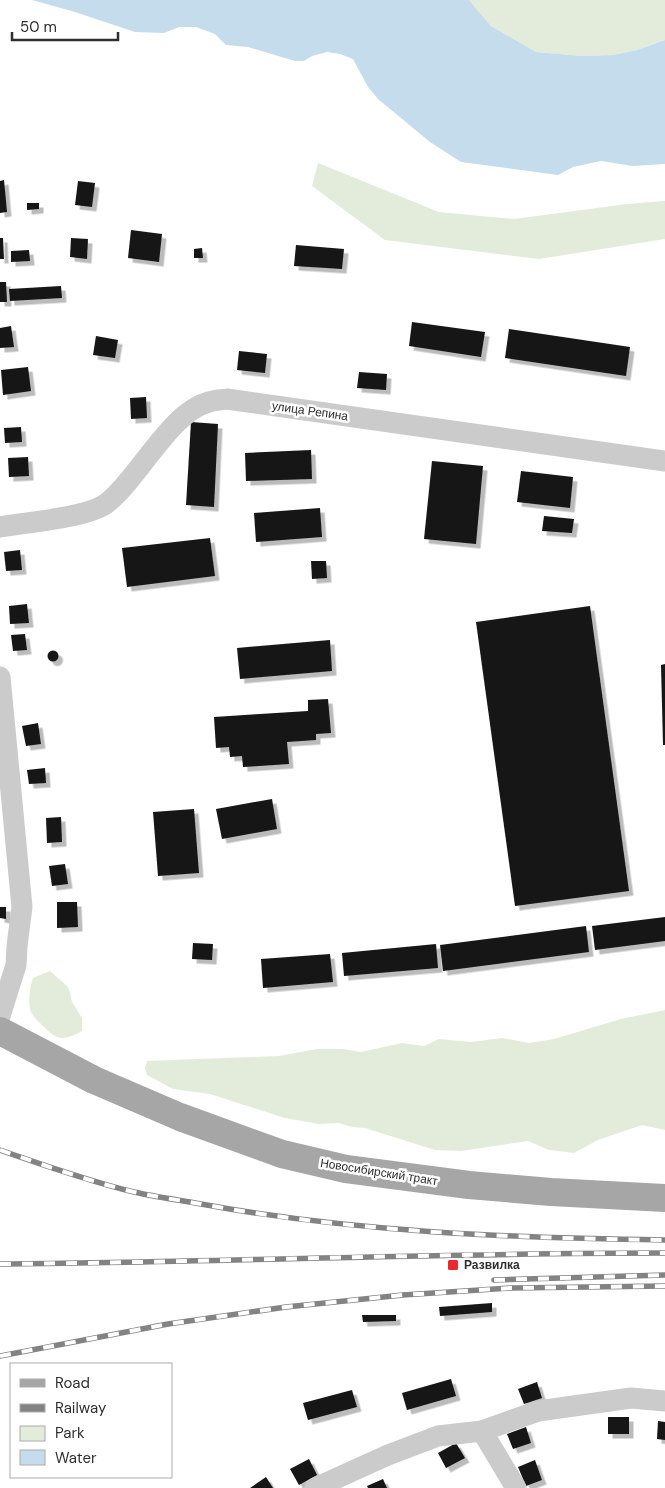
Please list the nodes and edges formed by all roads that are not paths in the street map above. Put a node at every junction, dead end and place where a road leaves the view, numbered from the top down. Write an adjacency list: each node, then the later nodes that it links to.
1 (665, 461): 2 (street, улица Репина)
2 (0, 527)
3 (0, 677): 4 (street)
4 (0, 1016)
5 (0, 1031): 6 (main road, Новосибирский тракт)
6 (665, 1198)
7 (665, 1401): 8 (street)
8 (482, 1431): 9 (street); 10 (street)
9 (315, 1488)
10 (516, 1488)

